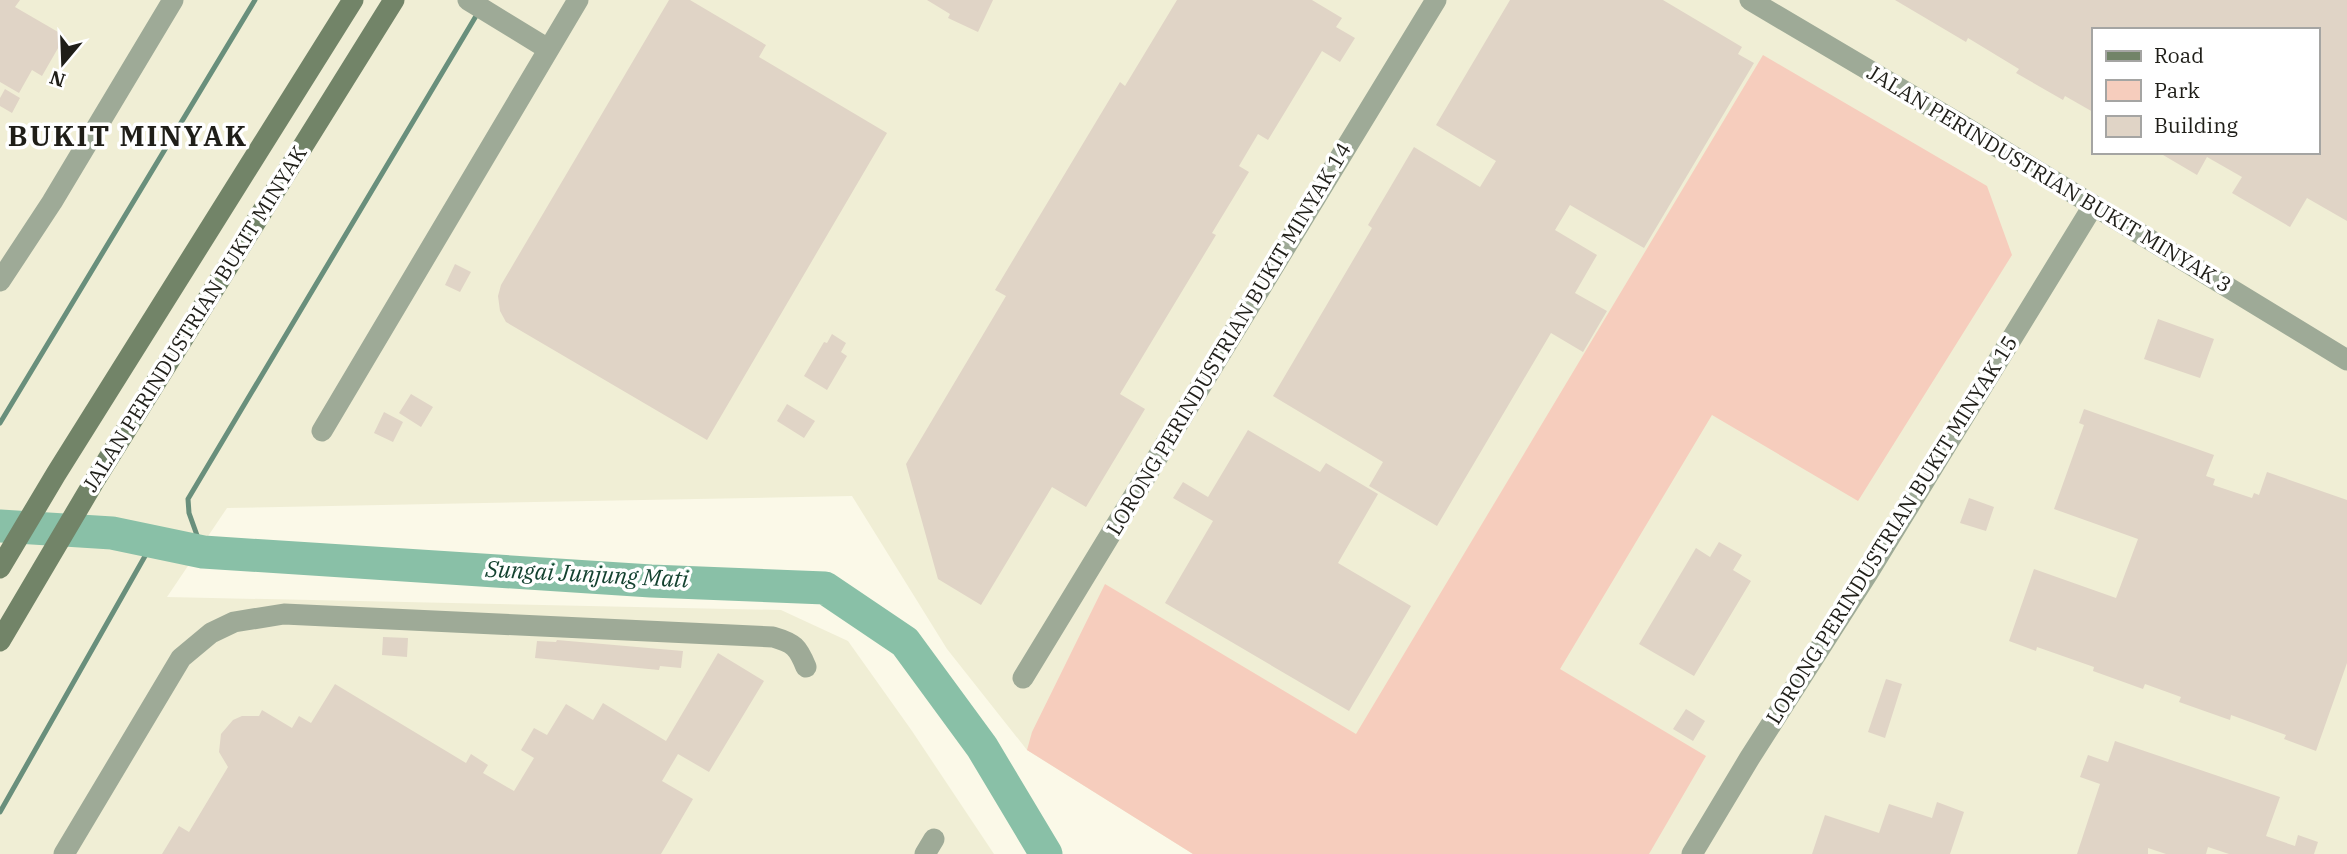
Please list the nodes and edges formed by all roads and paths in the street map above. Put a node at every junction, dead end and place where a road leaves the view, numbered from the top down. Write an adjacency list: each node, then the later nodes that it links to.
1 (173, 0): 10 (street)
2 (353, 0): 13 (main road, JALAN PERINDUSTRIAN BUKIT MINYAK)
3 (394, 0): 14 (main road, JALAN PERINDUSTRIAN BUKIT MINYAK)
4 (578, 0): 8 (street)
5 (1436, 0): 16 (street, LORONG PERINDUSTRIAN BUKIT MINYAK 14)
6 (1750, 0): 9 (street, JALAN PERINDUSTRIAN BUKIT MINYAK 3)
7 (472, 2): 8 (street)
8 (548, 49): 12 (street)
9 (2093, 206): 11 (street, JALAN PERINDUSTRIAN BUKIT MINYAK 3); 18 (street, LORONG PERINDUSTRIAN BUKIT MINYAK 15)
10 (0, 281)
11 (2347, 360)
12 (322, 431)
13 (0, 568)
14 (0, 641)
15 (806, 667): 17 (street)
16 (1023, 678)
17 (64, 854)
18 (1692, 854)

